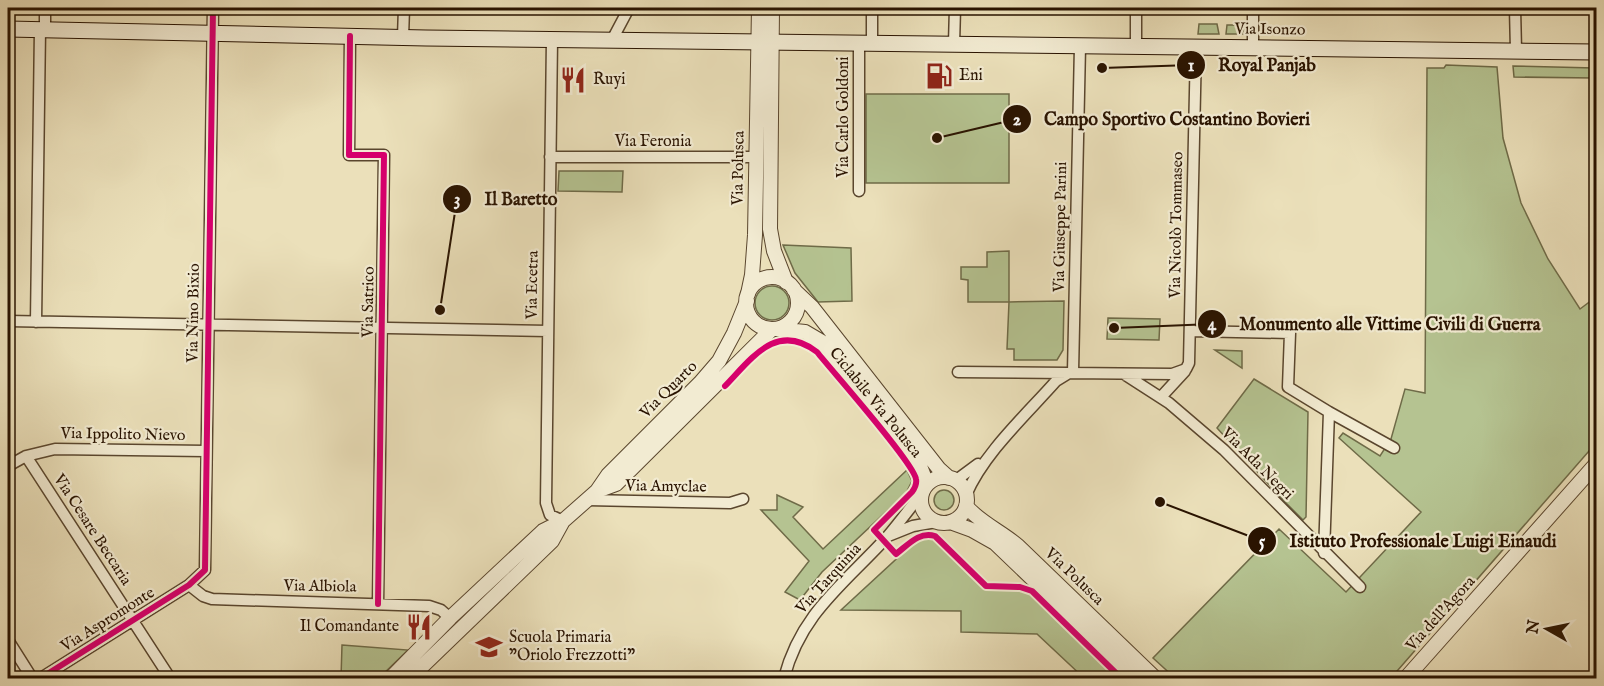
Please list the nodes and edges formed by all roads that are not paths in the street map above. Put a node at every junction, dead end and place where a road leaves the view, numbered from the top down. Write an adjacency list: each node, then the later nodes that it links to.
1 (45, 8): 13 (street)
2 (213, 8): 14 (street, Via Nino Bixio)
3 (404, 8): 16 (street)
4 (629, 8): 18 (street)
5 (759, 8): 19 (street)
6 (772, 8): 19 (street)
7 (872, 8): 20 (street, Via Carlo Goldoni)
8 (955, 8): 21 (street)
9 (1136, 8): 23 (street)
10 (1253, 8): 25 (street)
11 (1515, 8): 26 (street)
12 (8, 29): 13 (main road, Via Isonzo)
13 (42, 29): 14 (main road, Via Isonzo); 34 (street)
14 (213, 33): 15 (main road, Via Isonzo); 35 (street, Via Nino Bixio)
15 (350, 36): 16 (main road, Via Isonzo); 36 (street, Via Satrico)
16 (403, 37): 17 (main road, Via Isonzo)
17 (552, 39): 18 (main road, Via Isonzo); 28 (street, Via Ecetra)
18 (612, 40): 19 (main road, Via Isonzo)
19 (765, 41): 20 (main road, Via Isonzo); 29 (street, Via Polusca); 31 (street, Via Polusca)
20 (865, 43): 21 (main road, Via Isonzo); 30 (street, Via Carlo Goldoni)
21 (954, 44): 22 (main road, Via Isonzo)
22 (1080, 46): 23 (main road, Via Isonzo); 42 (street, Via Giuseppe Parini)
23 (1136, 47): 24 (main road, Via Isonzo)
24 (1196, 47): 25 (main road, Via Isonzo); 39 (street, Via Nicolò Tommaseo)
25 (1252, 48): 26 (main road, Via Isonzo)
26 (1516, 51): 27 (main road, Via Isonzo)
27 (1596, 52)
28 (550, 157): 29 (street, Via Feronia); 38 (street, Via Ecetra)
29 (755, 157): 32 (street, Via Polusca)
30 (859, 191)
31 (790, 286): 32 (street); 37 (street); 52 (street, Via Polusca)
32 (747, 298): 37 (street); 54 (street, Via Quarto)
33 (8, 321): 34 (street)
34 (36, 322): 35 (street)
35 (207, 324): 36 (street); 47 (street, Via Nino Bixio)
36 (382, 328): 38 (street); 63 (street, Via Satrico)
37 (774, 329): 53 (street); 54 (street, Via Quarto)
38 (548, 331): 57 (street, Via Ecetra)
39 (1190, 331): 40 (street, Via Nicolò Tommaseo); 45 (street)
40 (1186, 369): 43 (street); 44 (street)
41 (958, 372): 42 (street)
42 (1072, 372): 43 (street); 49 (street)
43 (1124, 374): 44 (street, Via Ada Negri)
44 (1161, 397): 60 (street, Via Ada Negri)
45 (1329, 412): 46 (street); 60 (street)
46 (1394, 448)
47 (206, 451): 48 (street, Via Ippolito Nievo); 61 (street, Via Nino Bixio)
48 (26, 456): 51 (street, Via Ippolito Nievo); 65 (street, Via Cesare Beccaria)
49 (988, 458): 52 (street); 56 (street)
50 (1596, 464): 76 (street, Via dell'Agora)
51 (8, 466)
52 (952, 480): 53 (street); 56 (street, Via Polusca)
53 (925, 489): 58 (street); 59 (street, Via Tarquinia)
54 (592, 495): 55 (street, Via Amyclae); 57 (street, Via Quarto)
55 (744, 499)
56 (966, 500): 58 (street); 75 (street, Via Polusca)
57 (563, 521): 64 (street, Via Quarto); 66 (street, Via Quarto)
58 (943, 522): 59 (street, Via Tarquinia); 74 (street, Via Polusca)
59 (888, 536): 73 (street, Via Tarquinia)
60 (1324, 553): 62 (street, Via Ada Negri)
61 (189, 585): 63 (street, Via Albiola); 65 (street, Via Aspromonte)
62 (1360, 587)
63 (378, 604): 64 (street, Via Albiola)
64 (450, 618): 66 (street); 71 (street, Via Quarto)
65 (133, 620): 69 (street, Via Aspromonte); 70 (street, Via Cesare Beccaria)
66 (460, 629): 72 (street, Via Quarto)
67 (8, 640): 68 (street)
68 (32, 678)
69 (41, 678)
70 (170, 678)
71 (391, 678)
72 (410, 678)
73 (784, 678)
74 (1136, 678)
75 (1155, 678)
76 (1406, 678)

